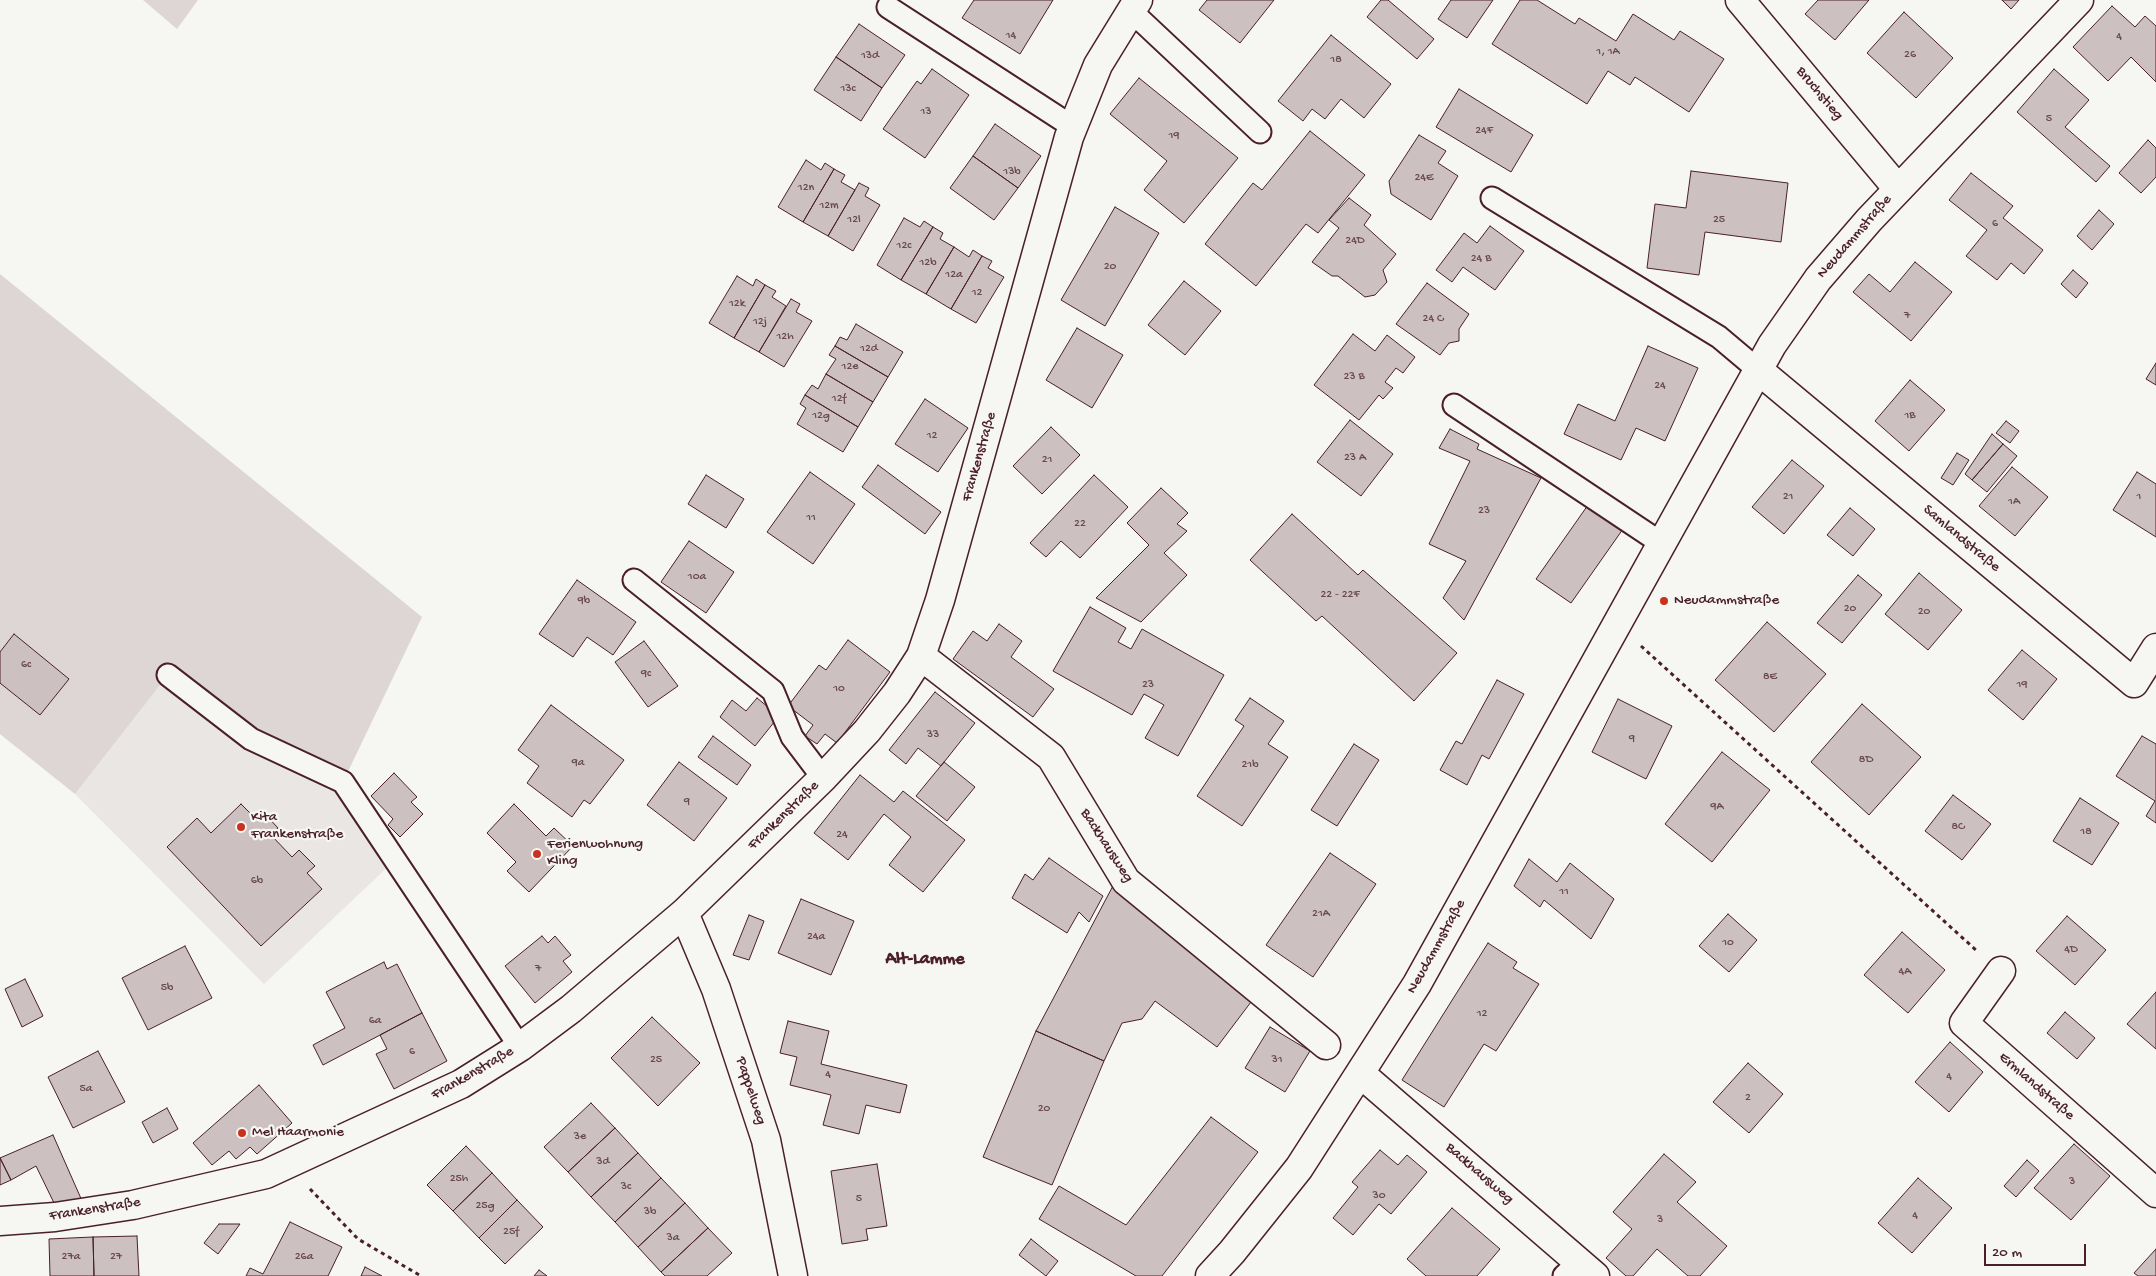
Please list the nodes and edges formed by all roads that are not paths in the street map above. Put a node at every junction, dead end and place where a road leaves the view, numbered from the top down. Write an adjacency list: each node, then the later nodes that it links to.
1 (1740, 0): 7 (street, Bruchstieg)
2 (2079, 0): 7 (street, Neudammstraße)
3 (1134, 5): 5 (street, Frankenstraße); 6 (lane)
4 (888, 7): 5 (lane)
5 (1073, 127): 14 (street, Frankenstraße)
6 (1260, 132)
7 (1898, 189): 9 (street, Neudammstraße)
8 (1492, 198): 9 (lane)
9 (1757, 369): 11 (street, Neudammstraße); 13 (street, Samlandstraße)
10 (1454, 405): 11 (lane)
11 (1661, 543): 21 (street, Neudammstraße)
12 (634, 580): 16 (lane)
13 (2156, 648)
14 (921, 656): 16 (street, Frankenstraße); 19 (street, Backhausweg)
15 (168, 675): 20 (lane)
16 (823, 778): 17 (street, Frankenstraße)
17 (684, 913): 20 (street, Frankenstraße); 25 (street, Pappelweg)
18 (2001, 971): 22 (street, Ermlandstraße)
19 (1326, 1046)
20 (520, 1047): 23 (street, Frankenstraße)
21 (1361, 1074): 24 (street, Backhausweg); 26 (street, Neudammstraße)
22 (2156, 1192)
23 (0, 1221)
24 (1580, 1271)
25 (793, 1276)
26 (1210, 1276)

